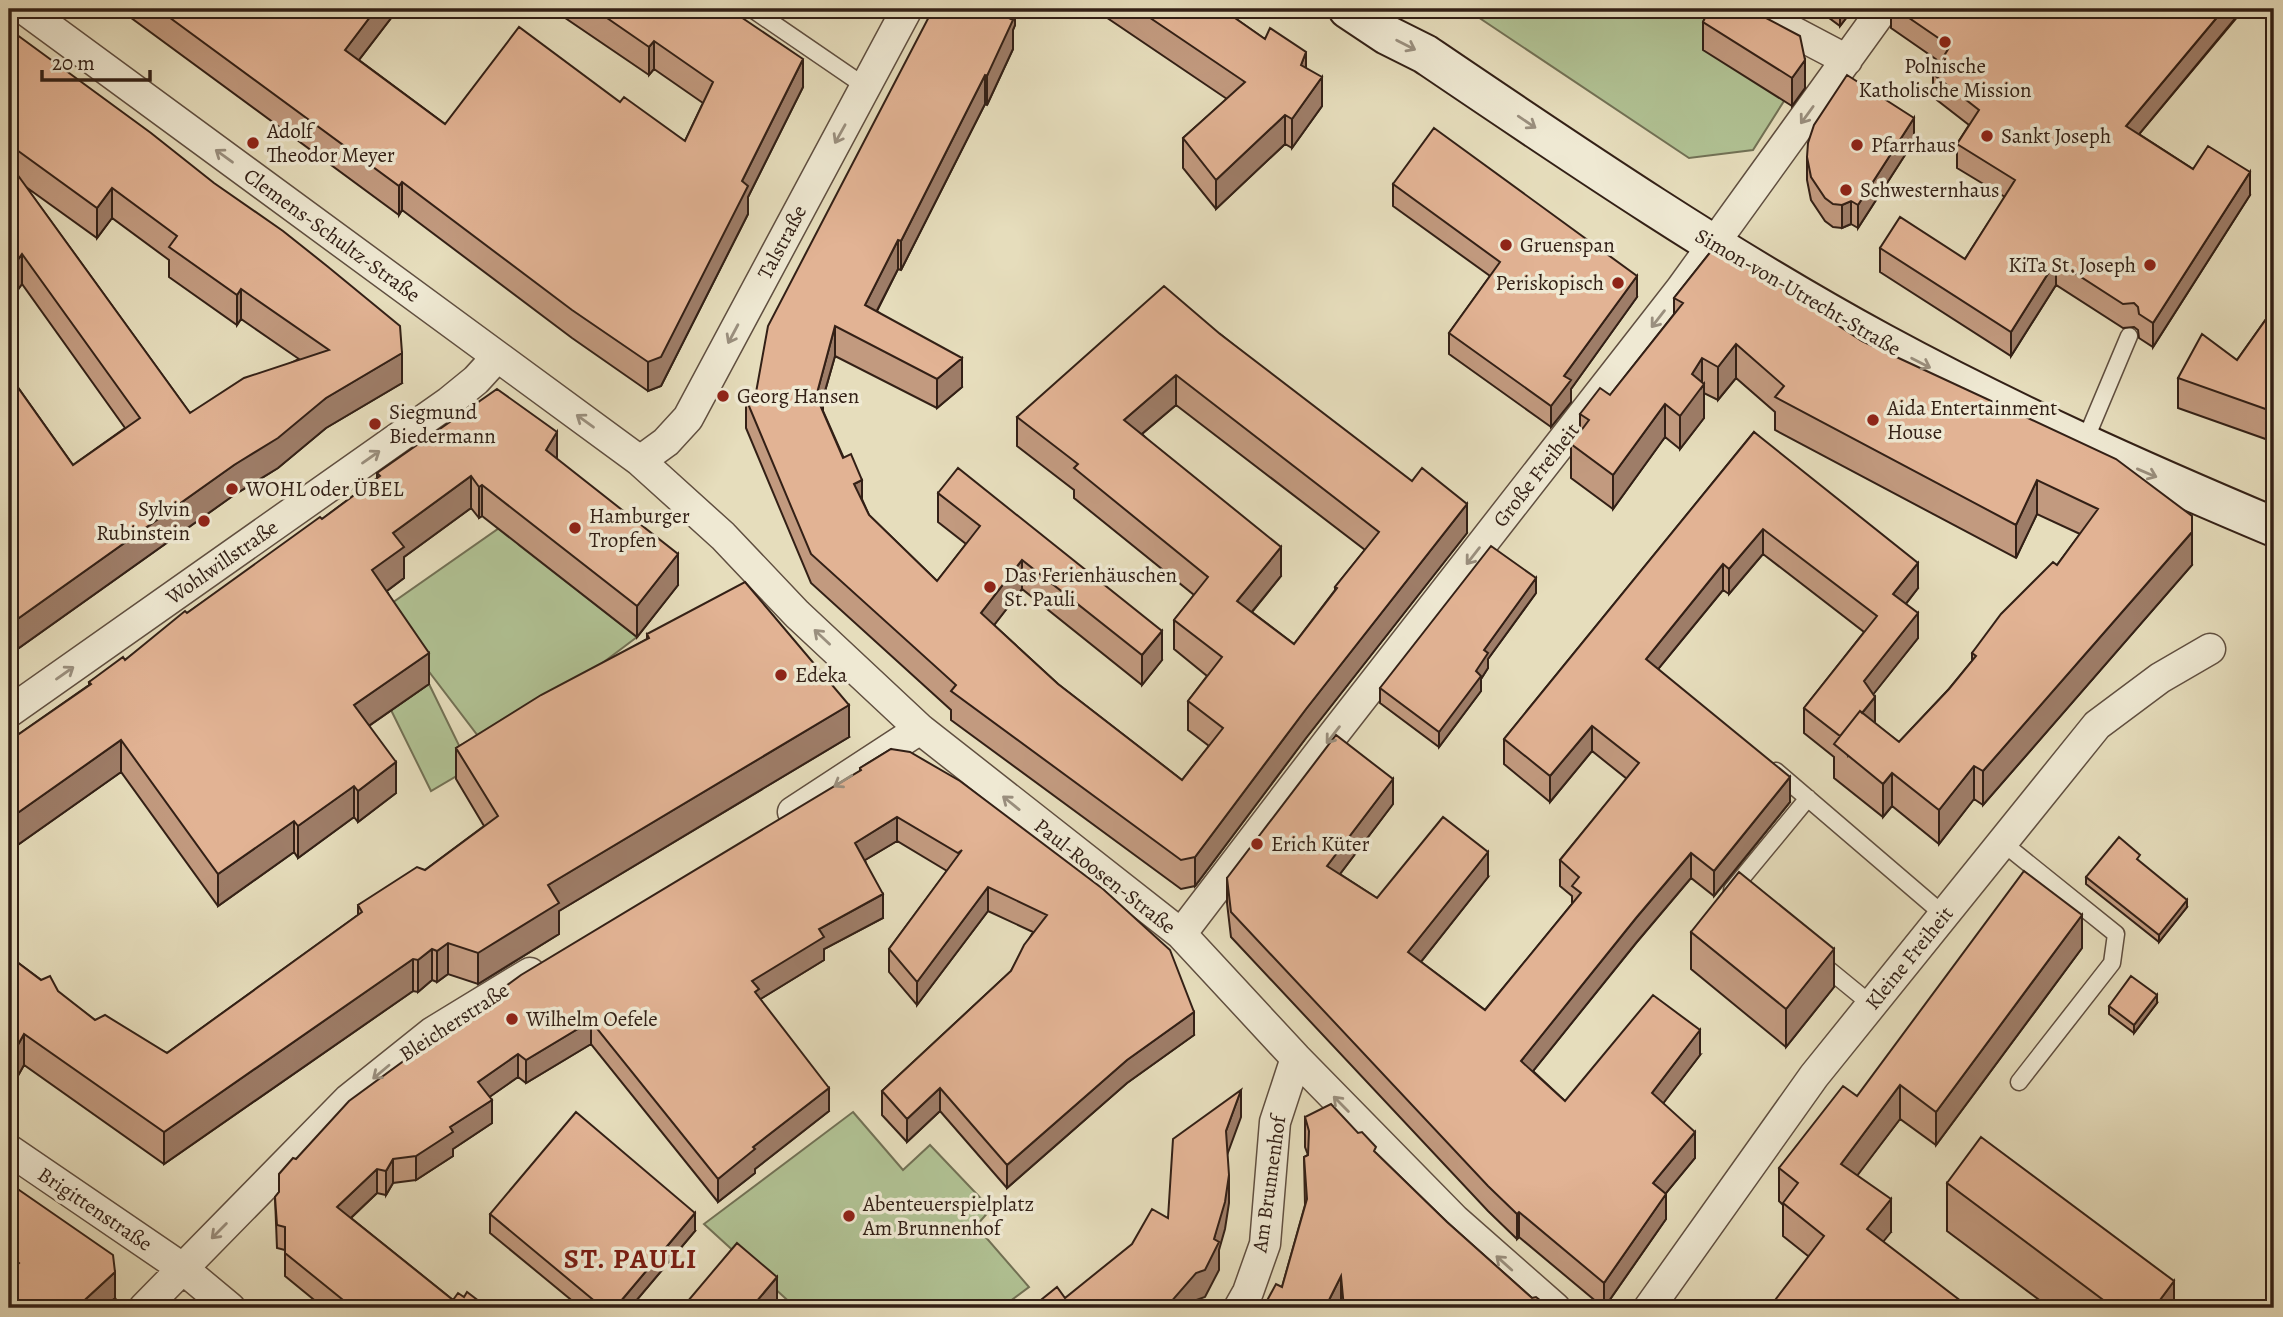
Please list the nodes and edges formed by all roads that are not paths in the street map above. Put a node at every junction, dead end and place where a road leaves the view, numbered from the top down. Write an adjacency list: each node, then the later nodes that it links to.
1 (24, 9): 11 (street, Clemens-Schultz-Straße, one-way to 1)
2 (752, 9): 8 (lane)
3 (907, 9): 8 (street, Talstraße)
4 (1348, 9): 9 (main road, Simon-von-Utrecht-Straße, one-way to 9)
5 (1750, 9): 7 (street)
6 (1884, 9): 7 (street, Große Freiheit)
7 (1847, 60): 9 (street, Große Freiheit, one-way to 9)
8 (866, 87): 13 (street, Talstraße, one-way to 13)
9 (1713, 244): 12 (main road, Simon-von-Utrecht-Straße, one-way to 12); 24 (street, Große Freiheit, one-way to 24)
10 (2129, 336): 12 (lane)
11 (497, 357): 13 (street, Clemens-Schultz-Straße, one-way to 11); 16 (street, Wohlwillstraße, one-way to 11)
12 (2084, 443): 14 (main road, Simon-von-Utrecht-Straße, one-way to 14)
13 (640, 461): 17 (street, Paul-Roosen-Straße, one-way to 13)
14 (2274, 527)
15 (2210, 649): 21 (street, Kleine Freiheit)
16 (9, 712)
17 (920, 729): 20 (street, one-way to 20); 24 (street, Paul-Roosen-Straße, one-way to 17)
18 (1769, 764): 19 (lane)
19 (1808, 798): 22 (lane); 23 (lane)
20 (764, 830)
21 (2003, 843): 23 (street, Kleine Freiheit); 29 (lane)
22 (1742, 899)
23 (1944, 915): 27 (street, Kleine Freiheit)
24 (1181, 934): 28 (street, Paul-Roosen-Straße)
25 (1807, 952): 27 (lane)
26 (548, 962): 31 (street, Bleicherstraße, one-way to 31)
27 (1872, 1004): 36 (street, Kleine Freiheit)
28 (1296, 1058): 34 (street, Am Brunnenhof); 35 (street, Paul-Roosen-Straße, one-way to 28)
29 (2019, 1082)
30 (9, 1150): 31 (street, Brigittenstraße)
31 (182, 1268): 32 (street, Bleicherstraße); 33 (street, Brigittenstraße)
32 (144, 1308)
33 (230, 1308)
34 (1239, 1308)
35 (1555, 1308)
36 (1649, 1308)

